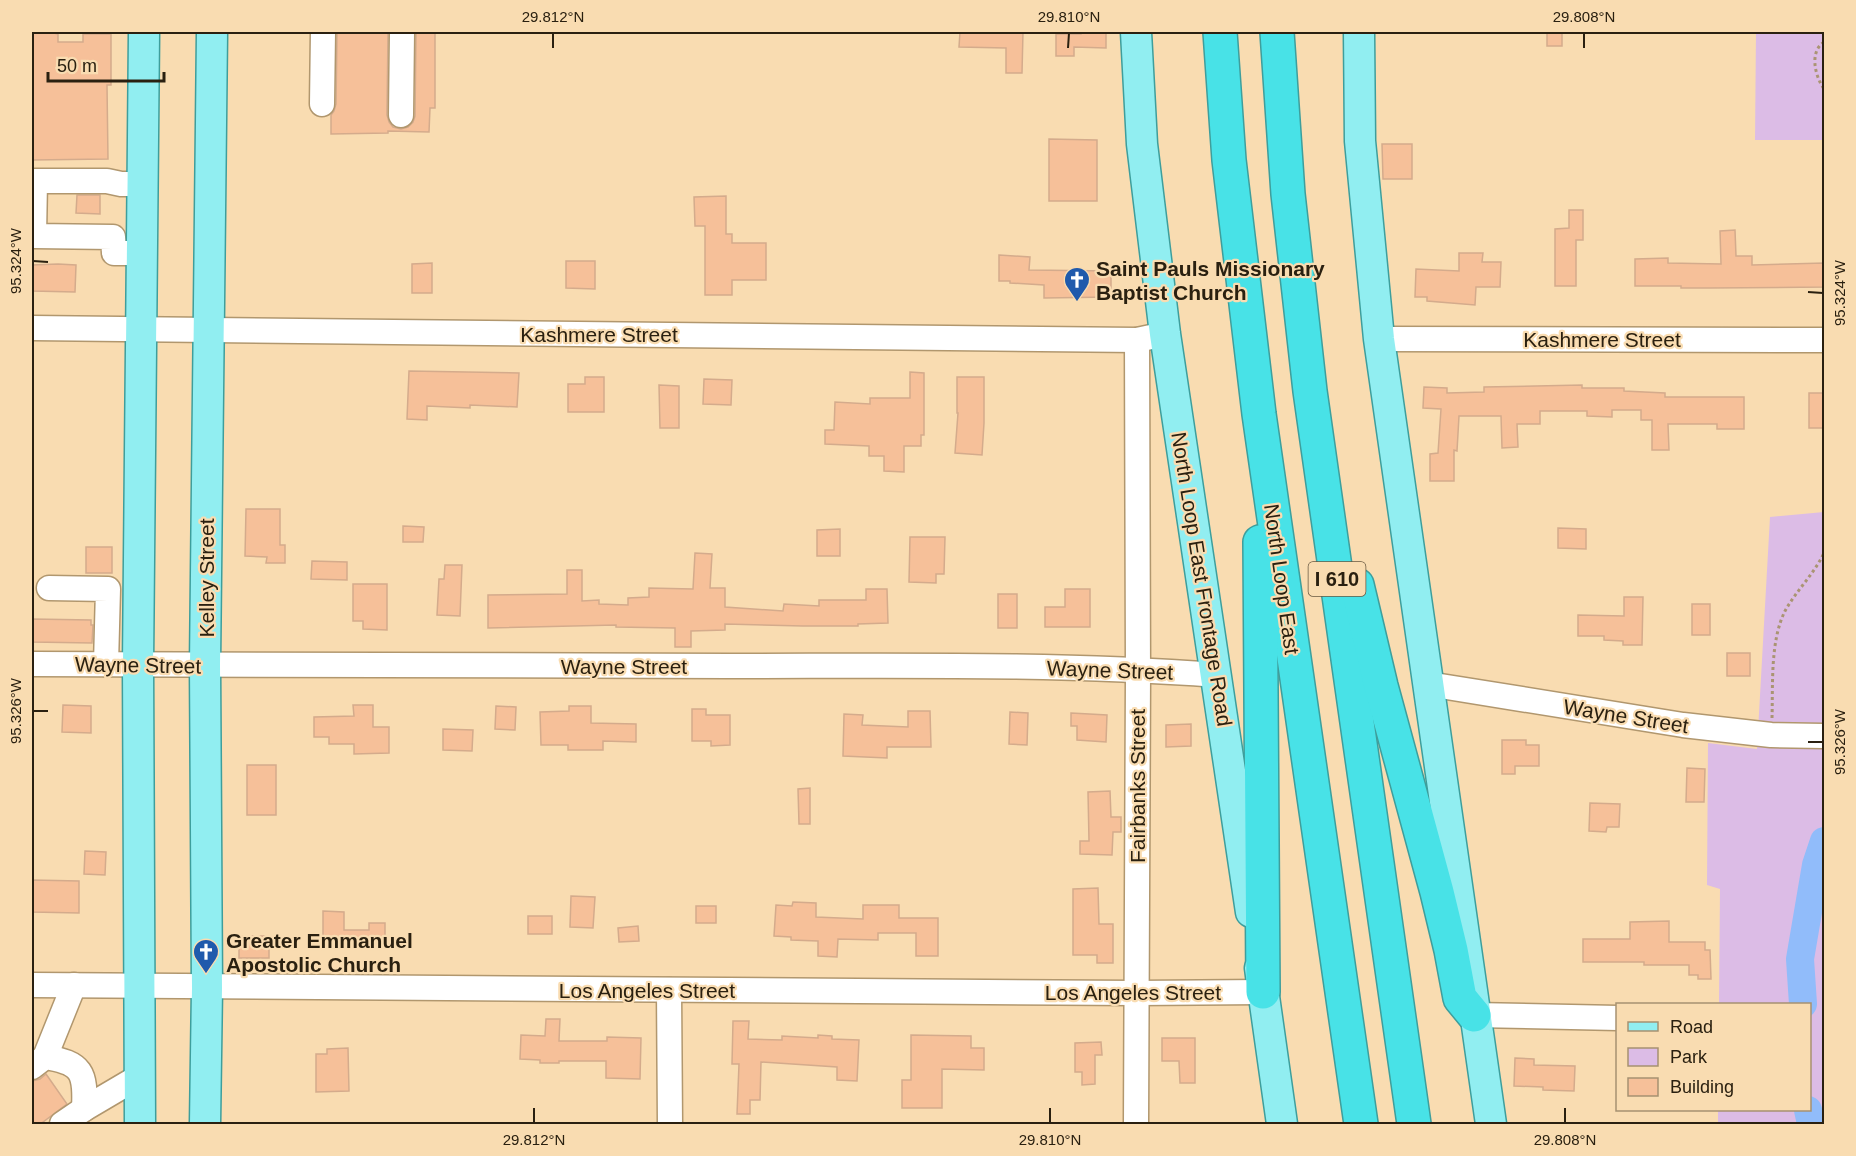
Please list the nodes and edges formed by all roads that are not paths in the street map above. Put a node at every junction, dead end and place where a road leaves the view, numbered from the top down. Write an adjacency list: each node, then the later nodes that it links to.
1 (144, 32): 11 (main road)
2 (212, 32): 15 (main road, Kelley Street)
3 (323, 32): 9 (street)
4 (402, 32): 10 (street)
5 (1136, 32): 16 (main road, North Loop East Frontage Road)
6 (1220, 32): 20 (highway, North Loop East / I 610)
7 (1277, 32): 19 (highway, I 610)
8 (1359, 32): 17 (main road)
9 (322, 104)
10 (401, 115)
11 (142, 184): 12 (main road); 12 (street)
12 (141, 253): 14 (main road)
13 (32, 328): 14 (street, Kashmere Street)
14 (140, 329): 15 (street, Kashmere Street); 24 (main road)
15 (208, 330): 16 (street, Kashmere Street); 25 (main road, Kelley Street)
16 (1151, 337): 26 (street, Fairbanks Street); 27 (main road, North Loop East Frontage Road)
17 (1379, 339): 18 (street, Kashmere Street); 28 (main road)
18 (1824, 340)
19 (1310, 391): 37 (highway); 49 (highway, I 610)
20 (1259, 414): 35 (highway); 48 (highway, North Loop East / I 610)
21 (49, 588): 22 (street)
22 (103, 640): 23 (street, Wayne Street); 24 (street, Wayne Street)
23 (32, 664)
24 (138, 664): 25 (street, Wayne Street); 32 (main road)
25 (205, 665): 26 (street, Wayne Street); 33 (main road, Kelley Street)
26 (1138, 669): 27 (street, Wayne Street); 36 (street, Fairbanks Street)
27 (1217, 675): 35 (main road, North Loop East Frontage Road)
28 (1428, 684): 29 (street, Wayne Street); 37 (main road)
29 (1824, 736)
30 (32, 985): 31 (street, Los Angeles Street)
31 (74, 986): 32 (street, Los Angeles Street); 39 (street)
32 (139, 986): 33 (street, Los Angeles Street); 40 (main road)
33 (207, 988): 34 (street, Los Angeles Street); 44 (main road, Kelley Street)
34 (669, 990): 36 (street, Los Angeles Street); 45 (street)
35 (1263, 992): 36 (street, Los Angeles Street); 47 (main road, North Loop East Frontage Road)
36 (1136, 993): 46 (street, Fairbanks Street)
37 (1474, 1015): 38 (street); 50 (main road)
38 (1616, 1018)
39 (38, 1062): 41 (street)
40 (140, 1076): 41 (street); 43 (main road)
41 (84, 1109): 42 (street)
42 (62, 1125)
43 (140, 1125)
44 (205, 1125)
45 (670, 1125)
46 (1136, 1125)
47 (1281, 1125)
48 (1361, 1125)
49 (1414, 1125)
50 (1491, 1125)

